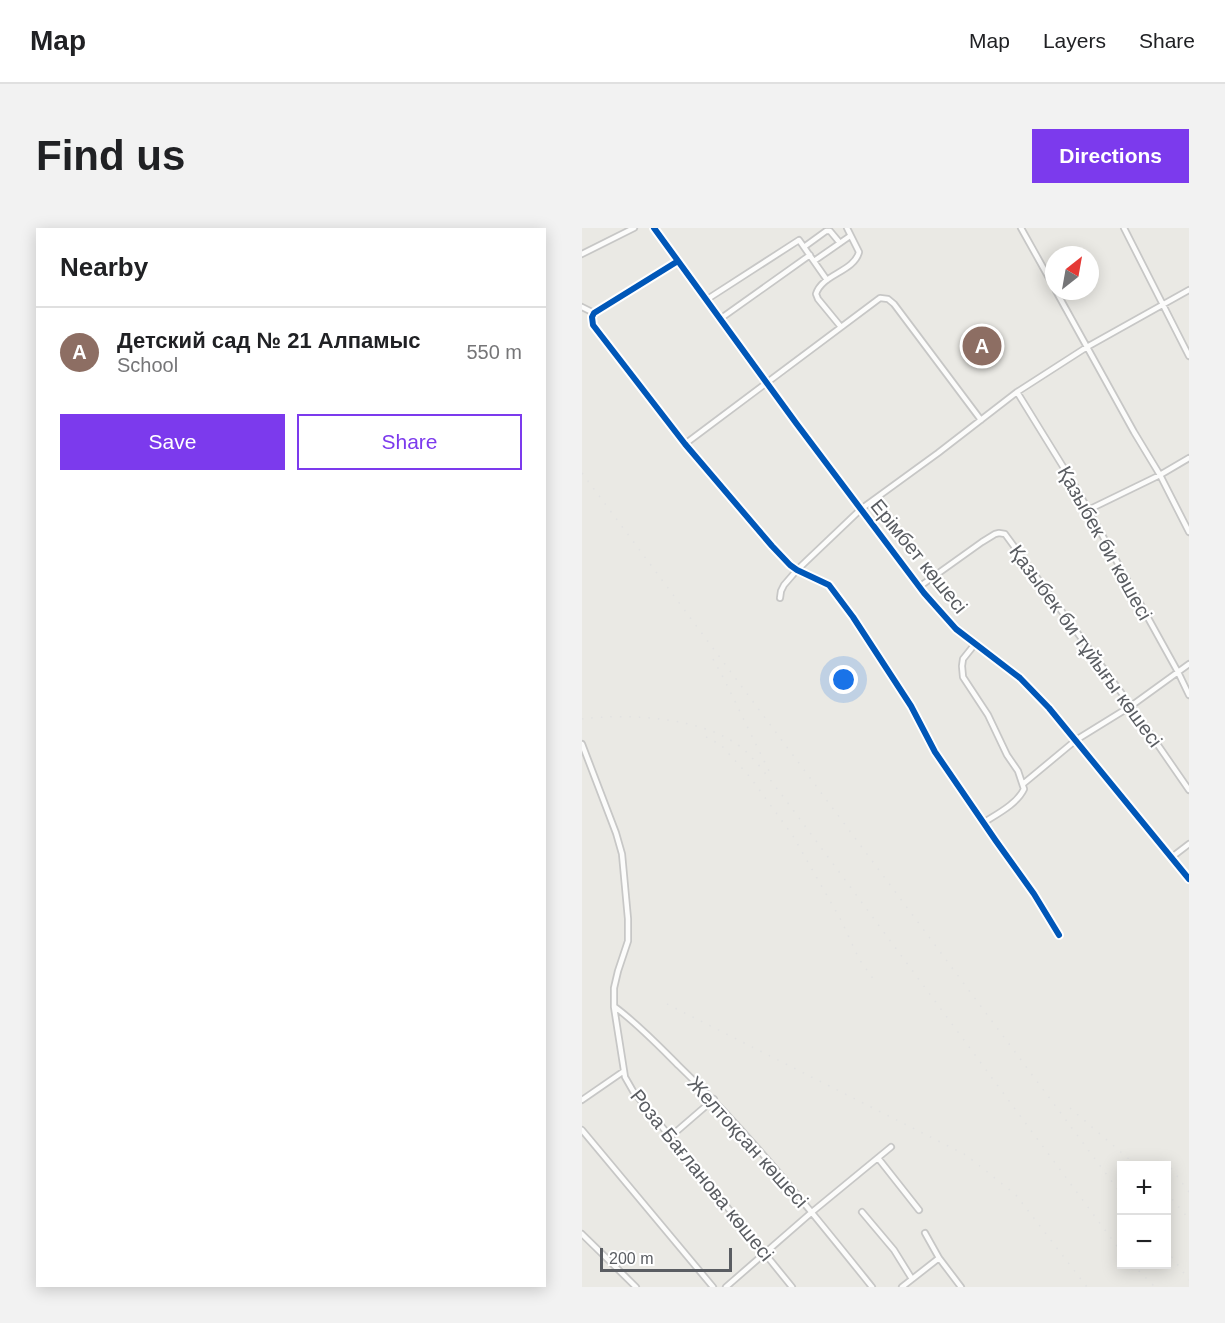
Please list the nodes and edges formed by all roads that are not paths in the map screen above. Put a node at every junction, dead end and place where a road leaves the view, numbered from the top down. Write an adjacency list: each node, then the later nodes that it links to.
1 (634, 228): 9 (street)
2 (654, 228): 11 (street, Ерімбет көшесі)
3 (847, 228): 6 (street)
4 (1021, 228): 13 (street)
5 (1124, 228): 18 (street)
6 (850, 236): 7 (street); 14 (street)
7 (840, 243): 8 (street); 12 (street)
8 (804, 247): 10 (street); 16 (street)
9 (582, 254)
10 (810, 255): 12 (street); 21 (street)
11 (678, 261): 16 (street, Ерімбет көшесі); 20 (street)
12 (814, 261): 14 (street)
13 (1045, 271)
14 (827, 280): 22 (street)
15 (1189, 290): 18 (street)
16 (706, 300): 21 (street, Ерімбет көшесі)
17 (1061, 300): 23 (street)
18 (1163, 305): 23 (street); 24 (street)
19 (582, 307): 20 (street)
20 (594, 313): 28 (street)
21 (720, 319): 25 (street, Ерімбет көшесі)
22 (841, 327): 25 (street); 27 (street)
23 (1087, 347): 26 (street); 30 (street)
24 (1189, 356)
25 (767, 383): 28 (street); 31 (street, Ерімбет көшесі)
26 (1017, 392): 27 (street); 32 (street, Қазыбек би көшесі)
27 (981, 420): 31 (street)
28 (685, 444): 34 (street)
29 (1189, 458): 30 (street)
30 (1160, 475): 32 (street); 33 (street)
31 (861, 509): 34 (street); 35 (street, Ерімбет көшесі)
32 (1088, 510): 39 (street, Қазыбек би көшесі)
33 (1189, 532)
34 (797, 570): 36 (street); 46 (street)
35 (920, 587): 37 (street, Ерімбет көшесі); 41 (street, Қазыбек би тұйығы көшесі)
36 (780, 598)
37 (975, 644): 42 (street, Ерімбет көшесі); 44 (street)
38 (1189, 664): 39 (street)
39 (1178, 672): 40 (street, Қазыбек би көшесі); 41 (street)
40 (1189, 695)
41 (1131, 706): 42 (street); 45 (street, Қазыбек би тұйығы көшесі)
42 (1076, 740): 44 (street); 48 (street, Ерімбет көшесі)
43 (582, 744): 51 (street, Роза Бағланова көшесі)
44 (1023, 784): 46 (street)
45 (1189, 790)
46 (983, 823): 50 (street)
47 (1189, 844): 48 (street)
48 (1172, 857): 49 (street, Ерімбет көшесі)
49 (1189, 879)
50 (1059, 935)
51 (614, 1007): 52 (street, Роза Бағланова көшесі); 53 (street, Желтоқсан көшесі)
52 (624, 1071): 54 (street); 56 (street, Роза Бағланова көшесі)
53 (714, 1099): 56 (street); 60 (street, Желтоқсан көшесі)
54 (582, 1100)
55 (582, 1130): 68 (street)
56 (670, 1137): 64 (street, Роза Бағланова көшесі)
57 (891, 1147): 58 (street)
58 (878, 1158): 59 (street); 60 (street)
59 (919, 1210)
60 (812, 1212): 64 (street); 71 (street, Желтоқсан көшесі)
61 (862, 1212): 66 (street)
62 (924, 1233): 65 (street)
63 (582, 1234): 67 (street)
64 (765, 1253): 69 (street); 70 (street, Роза Бағланова көшесі)
65 (939, 1258): 66 (street); 73 (street)
66 (912, 1279): 72 (street)
67 (636, 1287)
68 (713, 1287)
69 (726, 1287)
70 (792, 1287)
71 (872, 1287)
72 (902, 1287)
73 (961, 1287)

